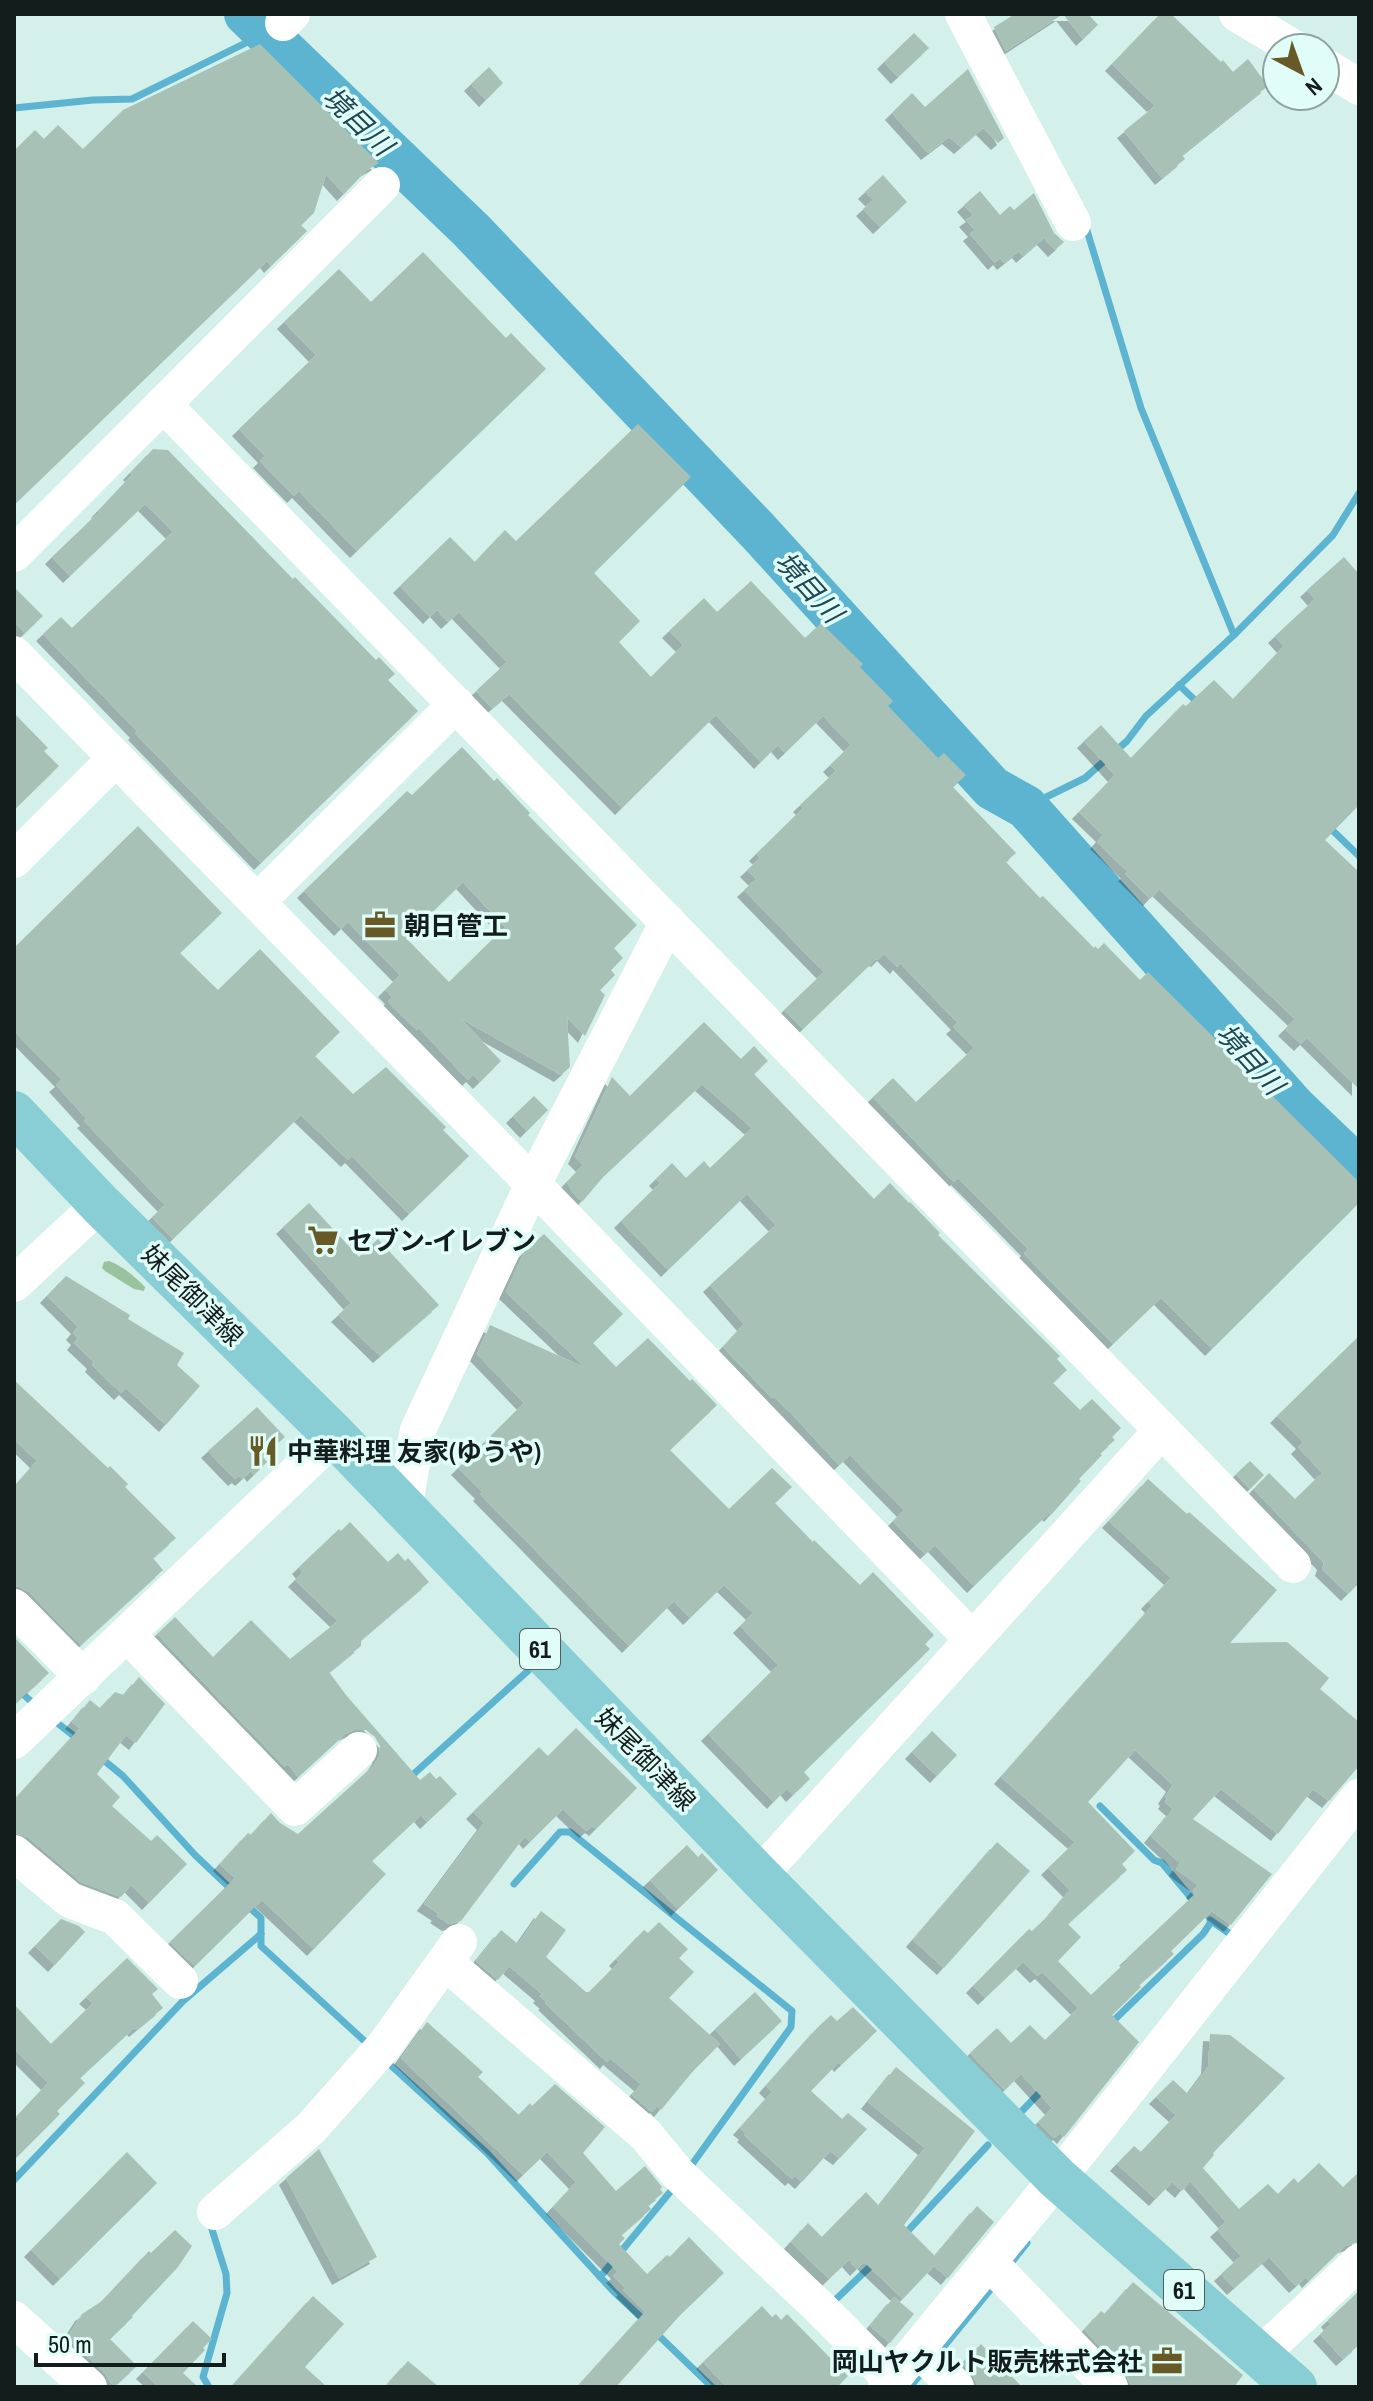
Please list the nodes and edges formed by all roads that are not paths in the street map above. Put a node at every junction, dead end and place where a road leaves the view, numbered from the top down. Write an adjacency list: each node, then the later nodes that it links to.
1 (963, 14): 7 (street)
2 (1237, 14): 3 (street)
3 (1267, 32)
4 (1341, 76): 5 (street)
5 (1359, 87)
6 (382, 185): 8 (street)
7 (1073, 223)
8 (163, 404): 9 (street); 11 (street)
9 (14, 554)
10 (14, 654): 12 (street)
11 (456, 704): 14 (street); 15 (street)
12 (116, 758): 13 (street); 14 (street)
13 (14, 860)
14 (257, 902): 17 (street)
15 (668, 922): 17 (street); 20 (street)
16 (14, 1113): 18 (main road, 妹尾御津線 / 61)
17 (533, 1184): 22 (street); 26 (street)
18 (100, 1204): 19 (street); 21 (main road, 妹尾御津線 / 61)
19 (14, 1284)
20 (1162, 1430): 23 (street); 26 (street)
21 (335, 1436): 22 (main road, 妹尾御津線 / 61); 25 (street)
22 (404, 1509): 32 (main road, 妹尾御津線 / 61)
23 (1293, 1565)
24 (14, 1607): 27 (street)
25 (127, 1634): 27 (street); 29 (street)
26 (972, 1639): 32 (street)
27 (83, 1677): 28 (street)
28 (34, 1723)
29 (359, 1750)
30 (1359, 1797): 34 (street)
31 (14, 1853): 33 (street)
32 (759, 1876): 34 (main road, 妹尾御津線 / 61)
33 (180, 1981)
34 (1066, 2186): 37 (street); 39 (main road, 妹尾御津線 / 61)
35 (215, 2212): 41 (street)
36 (1359, 2262): 39 (street)
37 (999, 2272): 40 (street); 43 (street)
38 (14, 2319): 42 (street)
39 (1259, 2356): 44 (main road, 妹尾御津線 / 61)
40 (935, 2366): 41 (street)
41 (889, 2383)
42 (89, 2387)
43 (1110, 2387)
44 (1295, 2387)

